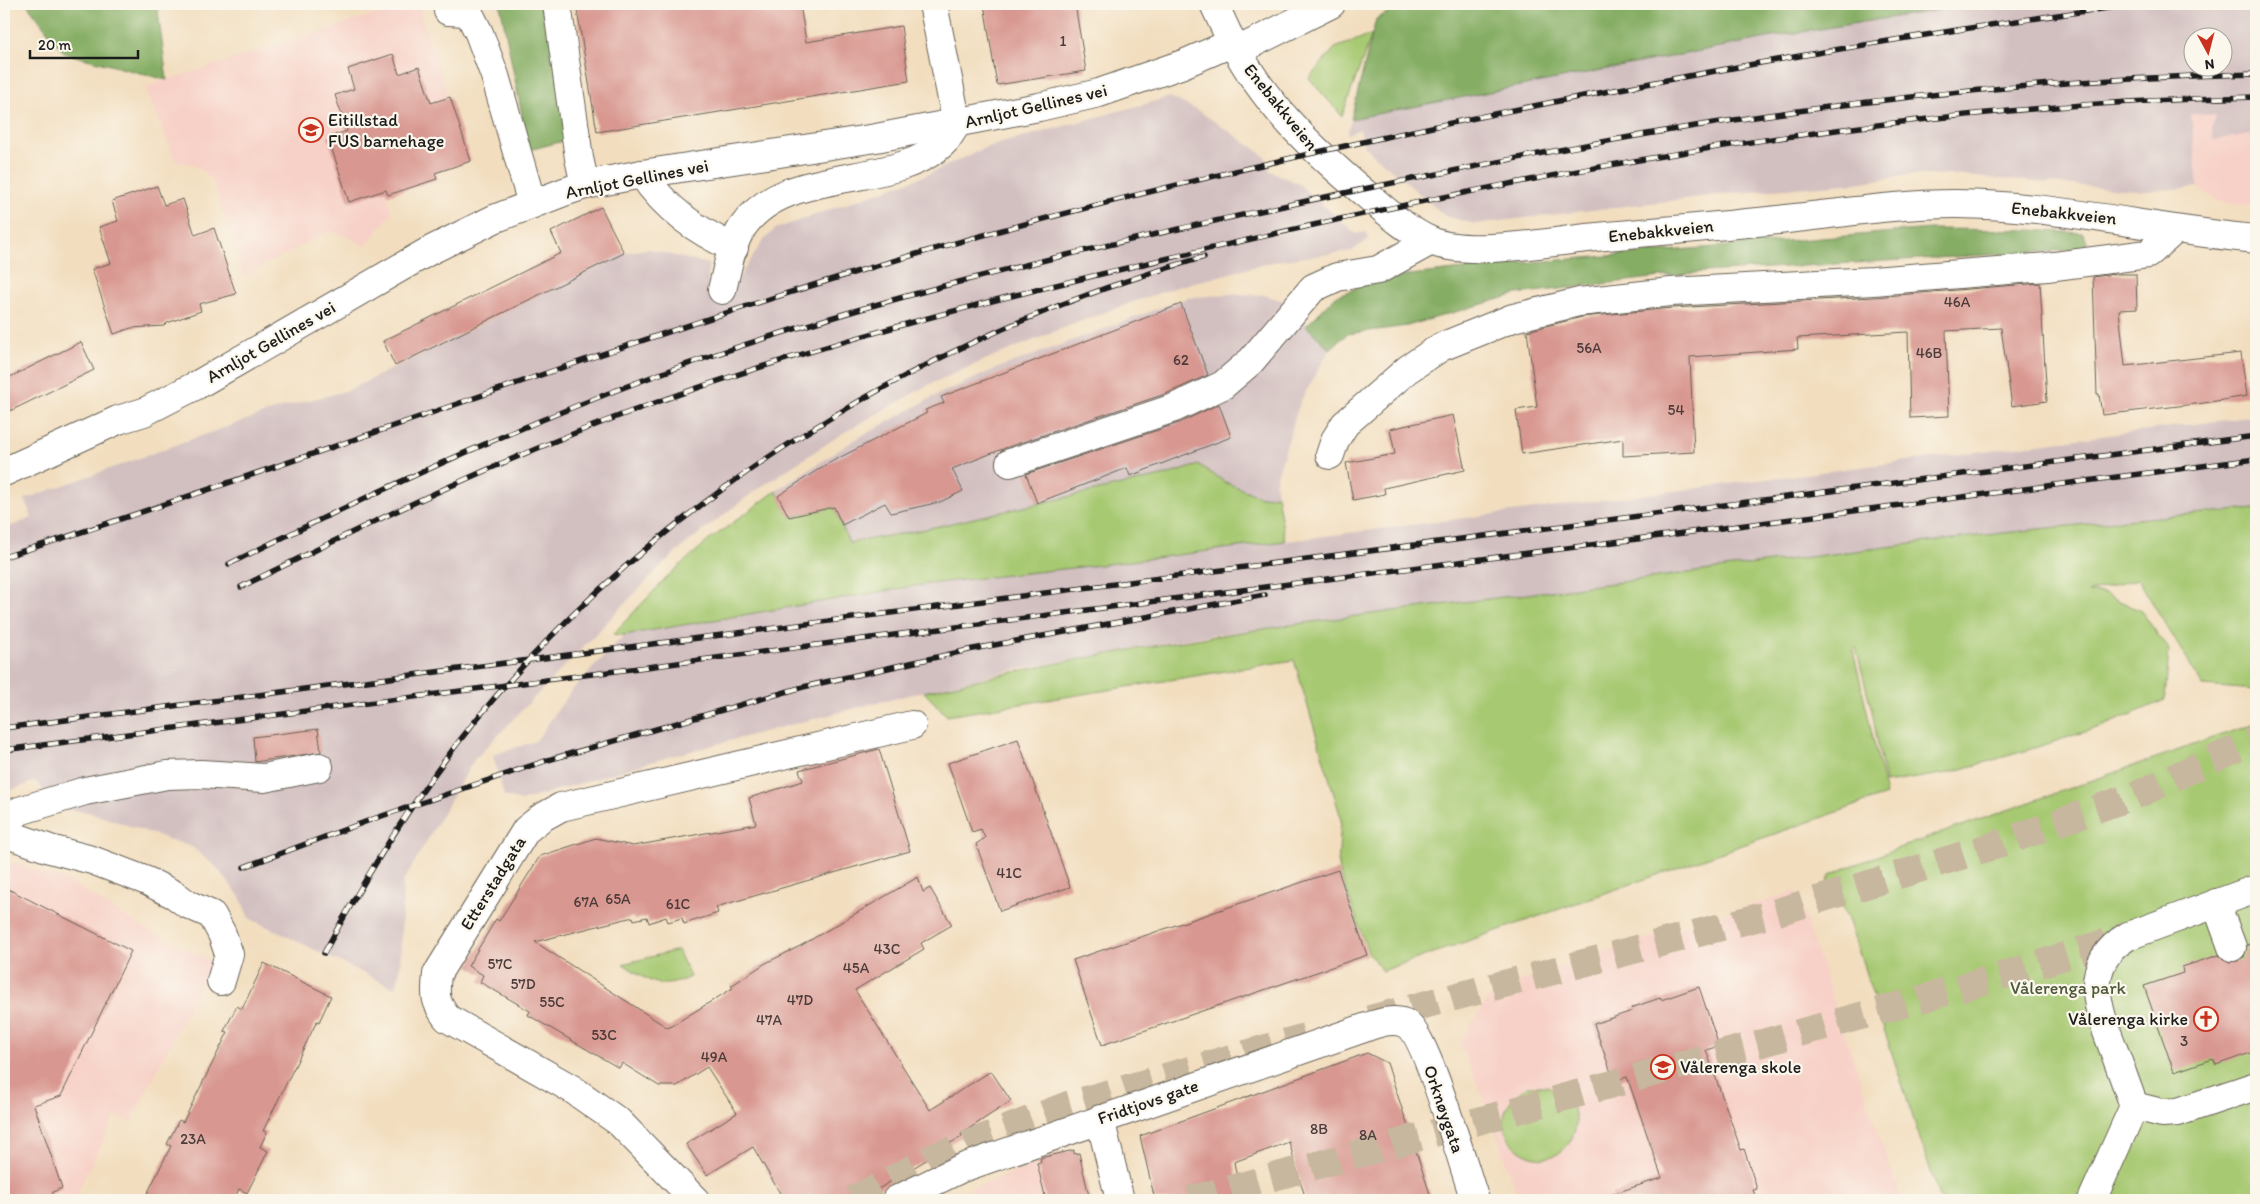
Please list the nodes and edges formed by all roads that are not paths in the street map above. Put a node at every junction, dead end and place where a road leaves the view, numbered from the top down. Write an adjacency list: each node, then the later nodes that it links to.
1 (558, 4): 9 (street)
2 (933, 4): 7 (street)
3 (1214, 4): 6 (street, Enebakkveien)
4 (1331, 4): 6 (street, Arnljot Gellines vei)
5 (448, 11): 10 (street)
6 (1234, 45): 7 (street, Arnljot Gellines vei); 13 (street, Enebakkveien)
7 (957, 124): 8 (street, Arnljot Gellines vei); 14 (street)
8 (642, 174): 9 (street, Arnljot Gellines vei); 14 (street)
9 (585, 185): 10 (street, Arnljot Gellines vei)
10 (532, 204): 18 (street, Arnljot Gellines vei)
11 (2175, 230): 12 (street, Enebakkveien); 13 (street, Enebakkveien); 16 (street)
12 (2256, 239)
13 (1431, 241): 17 (street)
14 (734, 248): 15 (street)
15 (722, 290)
16 (1330, 455)
17 (1010, 463)
18 (4, 472)
19 (912, 725): 31 (street, Etterstadgata)
20 (319, 767): 21 (street)
21 (4, 826)
22 (4, 834): 26 (street)
23 (2256, 889): 24 (street)
24 (2216, 903): 25 (street); 29 (street)
25 (2232, 947)
26 (221, 981)
27 (1405, 1023): 30 (street, Fridtjovs gate); 34 (street, Orknøygata)
28 (2256, 1086): 29 (street)
29 (2134, 1106): 35 (street)
30 (1100, 1119): 32 (street, Fridtjovs gate); 33 (street)
31 (695, 1200)
32 (896, 1200)
33 (1120, 1200)
34 (1475, 1200)
35 (2092, 1200)

